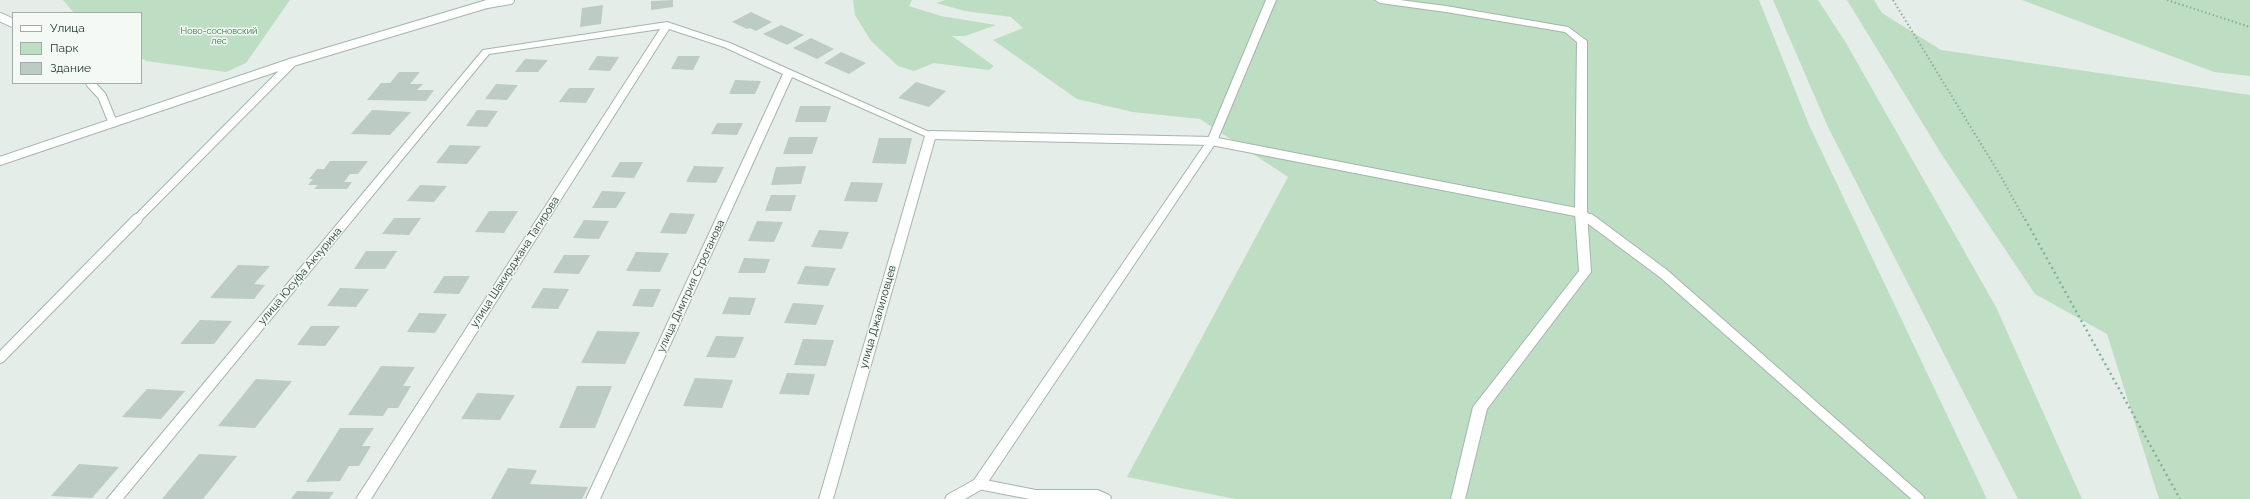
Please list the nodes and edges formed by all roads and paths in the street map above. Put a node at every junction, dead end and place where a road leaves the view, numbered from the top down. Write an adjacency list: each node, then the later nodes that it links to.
1 (510, 0): 6 (lane)
2 (1271, 0): 17 (street)
3 (1380, 0): 7 (street)
4 (1893, 0): 30 (path)
5 (2167, 0): 11 (path)
6 (487, 2): 12 (lane)
7 (1447, 4): 19 (street)
8 (0, 17): 9 (lane)
9 (12, 23)
10 (667, 25): 13 (street); 22 (street, улица Юсуфа Акчурина); 23 (street, улица Шакирджана Тагирова)
11 (2250, 27)
12 (294, 62): 15 (lane); 20 (lane)
13 (788, 74): 16 (street); 24 (street, улица Дмитрия Строганова)
14 (91, 84): 15 (lane)
15 (113, 123): 18 (lane)
16 (930, 135): 17 (lane); 25 (street, улица Джалиловцев)
17 (1212, 141): 19 (lane); 21 (street)
18 (0, 161)
19 (1581, 214): 28 (street); 29 (lane)
20 (0, 358)
21 (979, 484): 26 (street); 27 (lane)
22 (114, 499)
23 (363, 499)
24 (593, 499)
25 (826, 499)
26 (952, 499)
27 (1106, 499)
28 (1458, 499)
29 (1920, 499)
30 (2180, 499)

